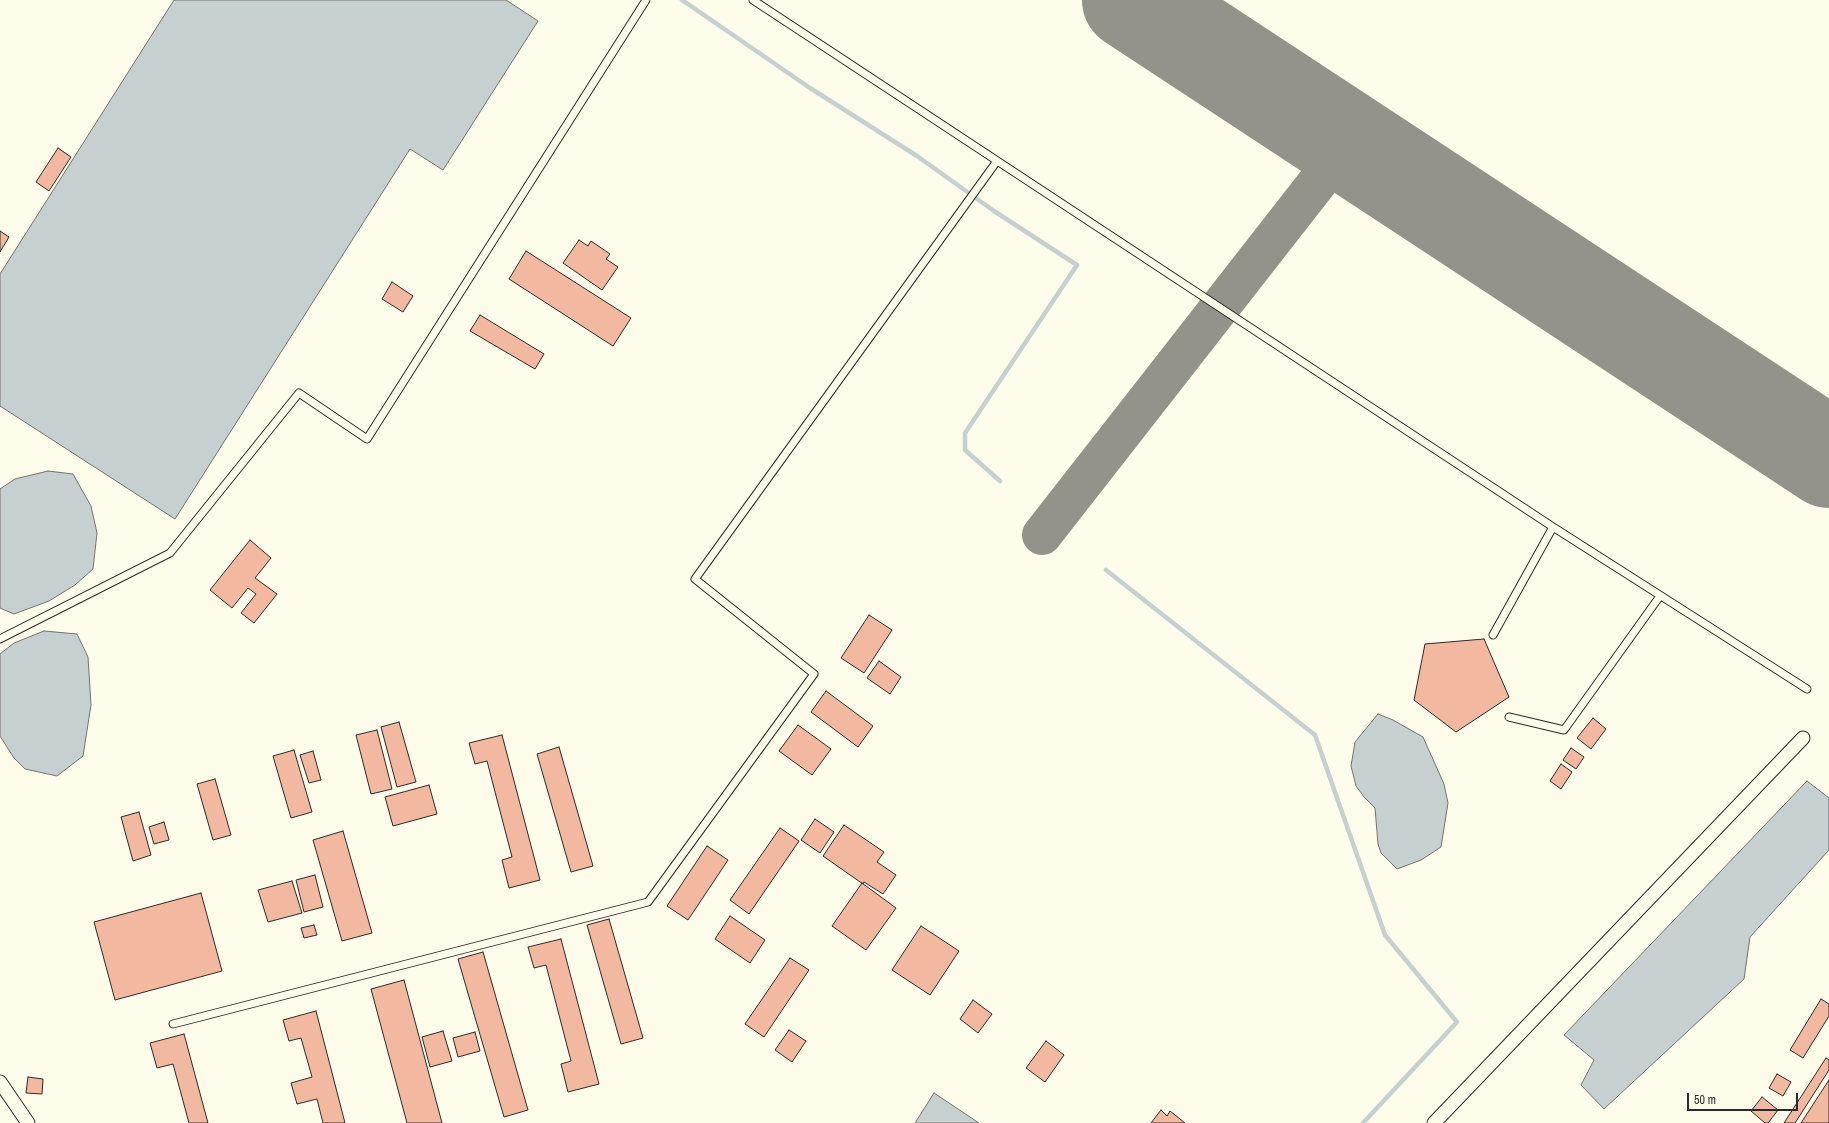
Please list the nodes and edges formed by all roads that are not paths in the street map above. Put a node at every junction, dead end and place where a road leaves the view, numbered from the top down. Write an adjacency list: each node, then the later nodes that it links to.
1 (646, 0): 7 (lane)
2 (753, 0): 3 (lane)
3 (997, 161): 4 (lane); 11 (lane)
4 (1553, 527): 5 (lane); 6 (lane)
5 (1660, 596): 8 (lane); 9 (lane)
6 (1493, 635)
7 (0, 639)
8 (1807, 689)
9 (1509, 717)
10 (1803, 738): 14 (street)
11 (173, 1024)
12 (0, 1082): 13 (street)
13 (28, 1123)
14 (1434, 1123)

